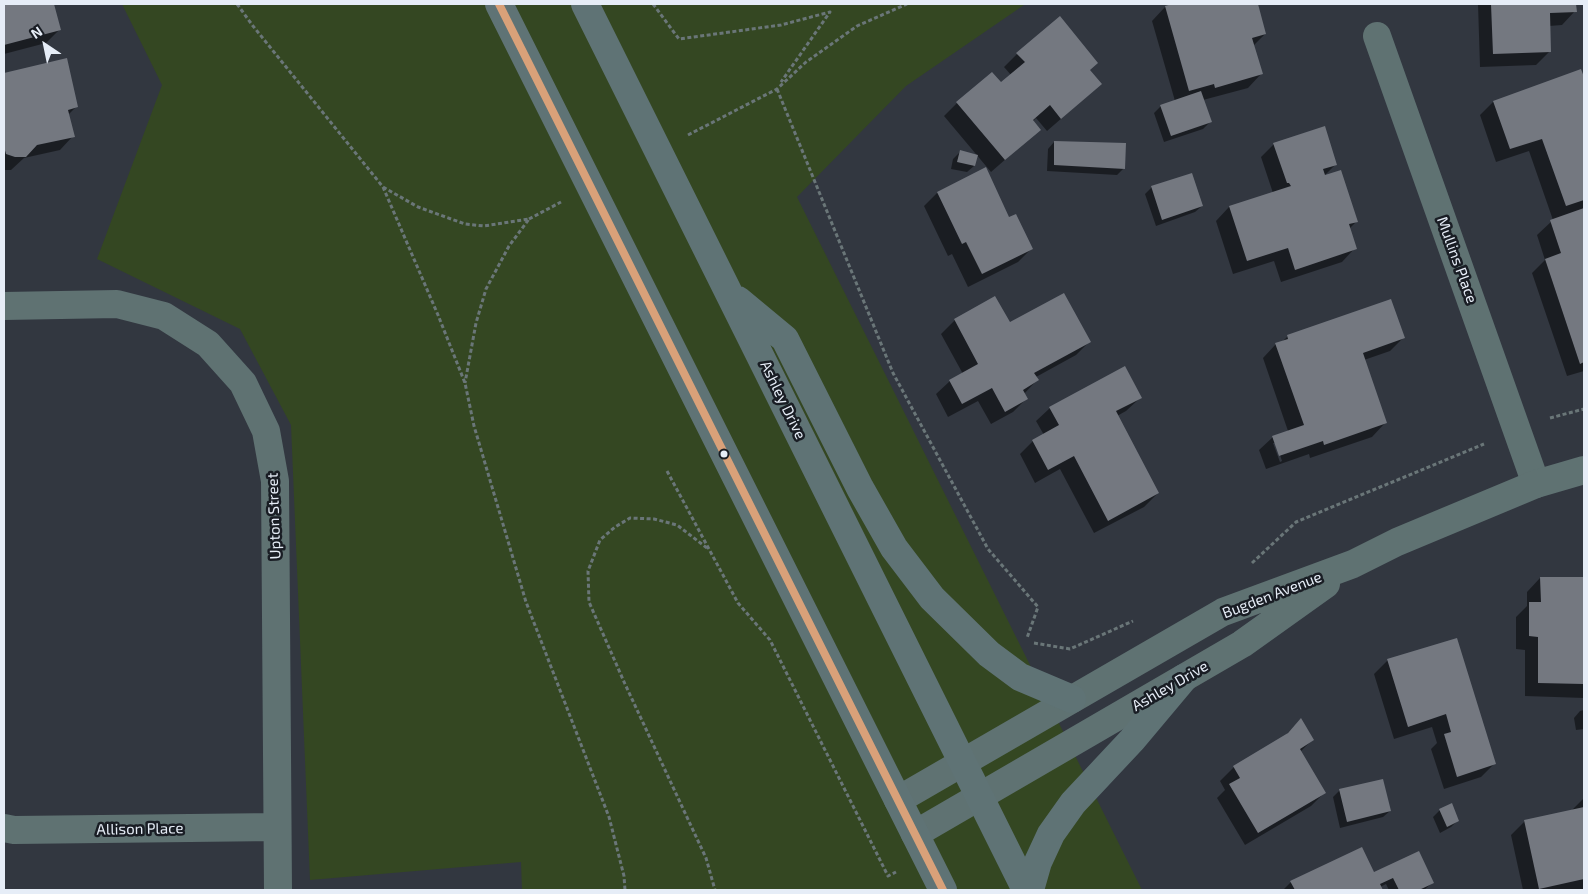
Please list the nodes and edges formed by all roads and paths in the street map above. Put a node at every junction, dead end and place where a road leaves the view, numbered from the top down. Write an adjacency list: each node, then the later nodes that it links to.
1 (237, 4): 8 (path)
2 (500, 4): 24 (main road)
3 (585, 4): 9 (main road, Ashley Drive)
4 (654, 4): 7 (path)
5 (907, 4): 7 (path)
6 (1377, 36): 13 (street, Mullins Place)
7 (777, 89): 19 (path)
8 (383, 187): 11 (path); 11 (path)
9 (731, 295): 21 (main road); 22 (main road, Ashley Drive)
10 (4, 306): 25 (street, Upton Street)
11 (465, 383): 29 (path)
12 (1584, 409): 13 (path)
13 (1518, 430): 16 (street, Mullins Place); 18 (path)
14 (1584, 470): 16 (street, Bugden Avenue)
15 (667, 471): 30 (path)
16 (1536, 484): 17 (street, Bugden Avenue)
17 (1354, 564): 20 (street, Ashley Drive); 21 (street, Bugden Avenue)
18 (1245, 569)
19 (1139, 618)
20 (1184, 678): 23 (street, Ashley Drive); 33 (main road)
21 (1072, 699): 22 (street, Bugden Avenue)
22 (962, 763): 23 (main road, Ashley Drive); 24 (street, Bugden Avenue)
23 (979, 797): 27 (street, Ashley Drive); 32 (main road, Ashley Drive)
24 (898, 800): 27 (main road)
25 (277, 827): 26 (street, Allison Place); 28 (street, Upton Street)
26 (4, 828)
27 (915, 834): 31 (main road)
28 (278, 890)
29 (625, 890)
30 (715, 890)
31 (943, 890)
32 (1026, 890)
33 (1030, 890)

